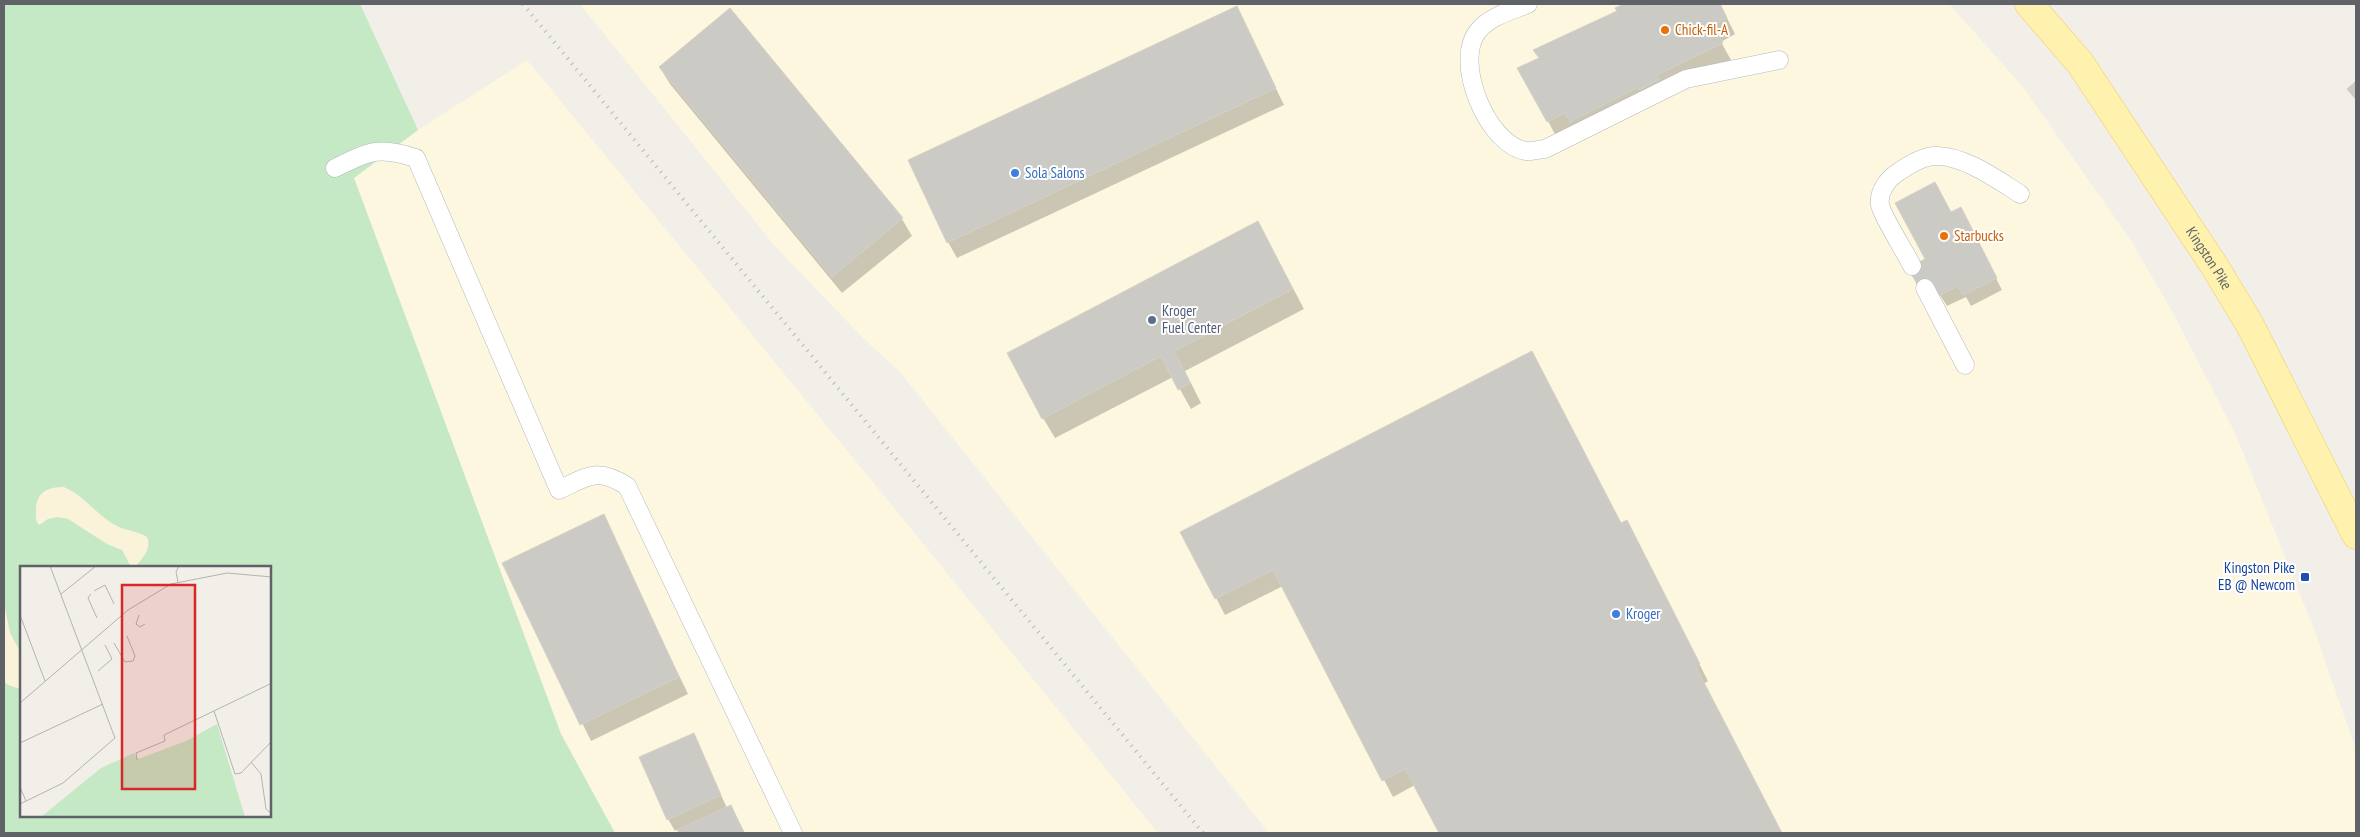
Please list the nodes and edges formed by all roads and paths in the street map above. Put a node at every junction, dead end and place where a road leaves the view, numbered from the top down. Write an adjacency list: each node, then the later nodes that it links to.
1 (1528, 4): 3 (lane)
2 (2029, 4): 9 (main road, Kingston Pike)
3 (1779, 60)
4 (335, 168): 10 (lane)
5 (2020, 194): 6 (lane)
6 (1912, 266)
7 (1925, 288): 8 (lane)
8 (1965, 365)
9 (2356, 535)
10 (793, 833)

